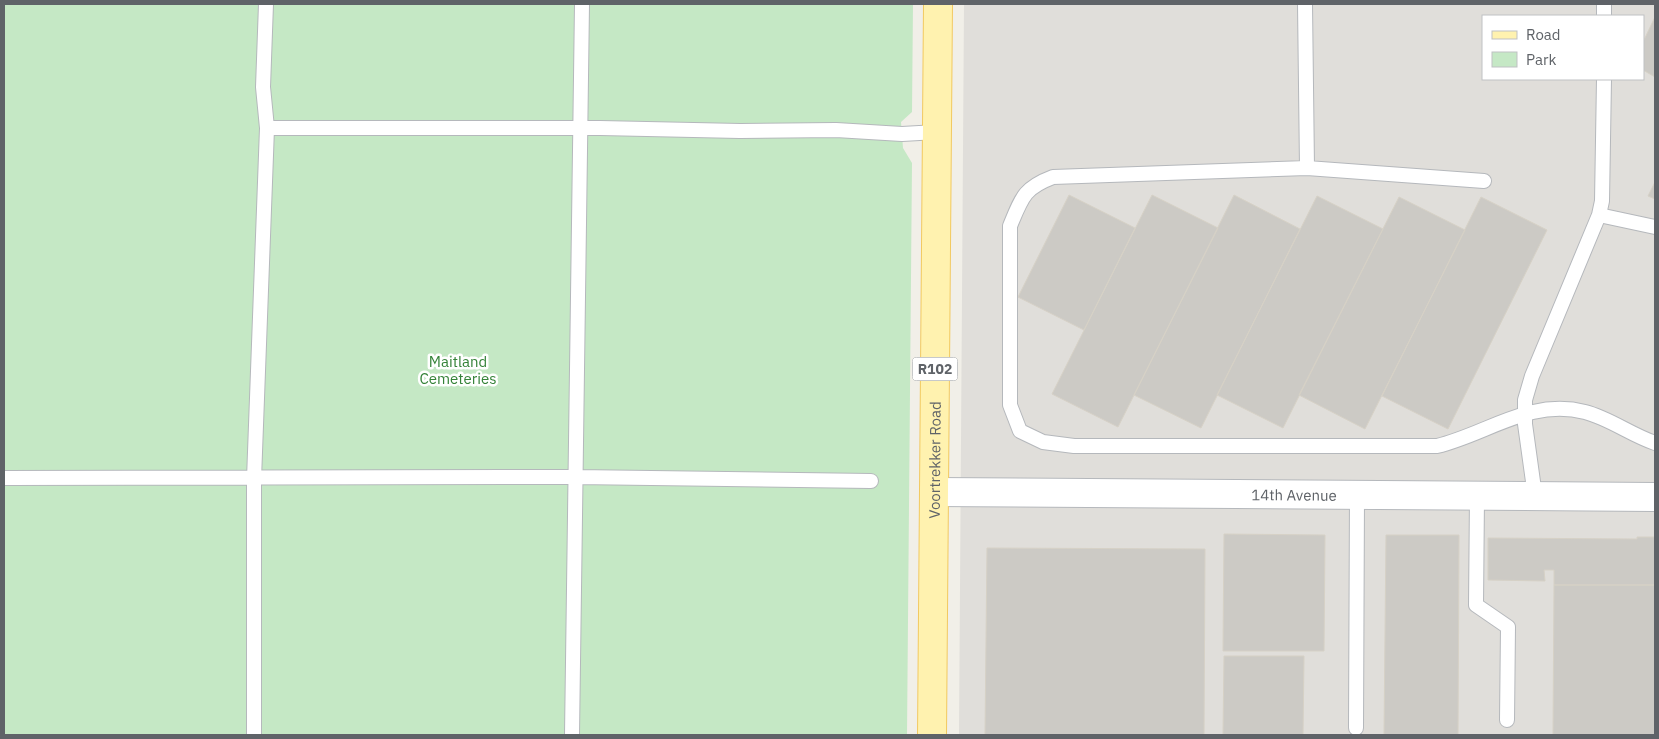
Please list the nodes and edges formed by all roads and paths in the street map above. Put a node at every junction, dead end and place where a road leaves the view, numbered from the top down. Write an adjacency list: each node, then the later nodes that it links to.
1 (266, 4): 6 (lane)
2 (582, 4): 7 (lane)
3 (938, 4): 8 (main road, Voortrekker Road / R102)
4 (1305, 4): 9 (lane)
5 (1604, 80): 11 (lane)
6 (266, 128): 7 (lane); 17 (lane)
7 (580, 129): 8 (lane); 15 (lane)
8 (937, 132): 19 (main road, Voortrekker Road / R102)
9 (1307, 168): 10 (lane); 13 (lane)
10 (1484, 181)
11 (1599, 215): 12 (lane); 13 (lane)
12 (1655, 227)
13 (1525, 412): 14 (lane); 22 (lane)
14 (1655, 443)
15 (576, 477): 17 (lane); 18 (lane); 27 (lane)
16 (4, 478): 17 (lane)
17 (254, 479): 26 (lane)
18 (871, 481)
19 (934, 492): 20 (street, 14th Avenue); 28 (main road, Voortrekker Road / R102)
20 (1357, 495): 21 (street, 14th Avenue); 25 (lane)
21 (1477, 496): 22 (street, 14th Avenue); 24 (lane)
22 (1535, 496): 23 (street, 14th Avenue)
23 (1655, 497)
24 (1507, 720)
25 (1356, 728)
26 (254, 735)
27 (572, 735)
28 (932, 735)

